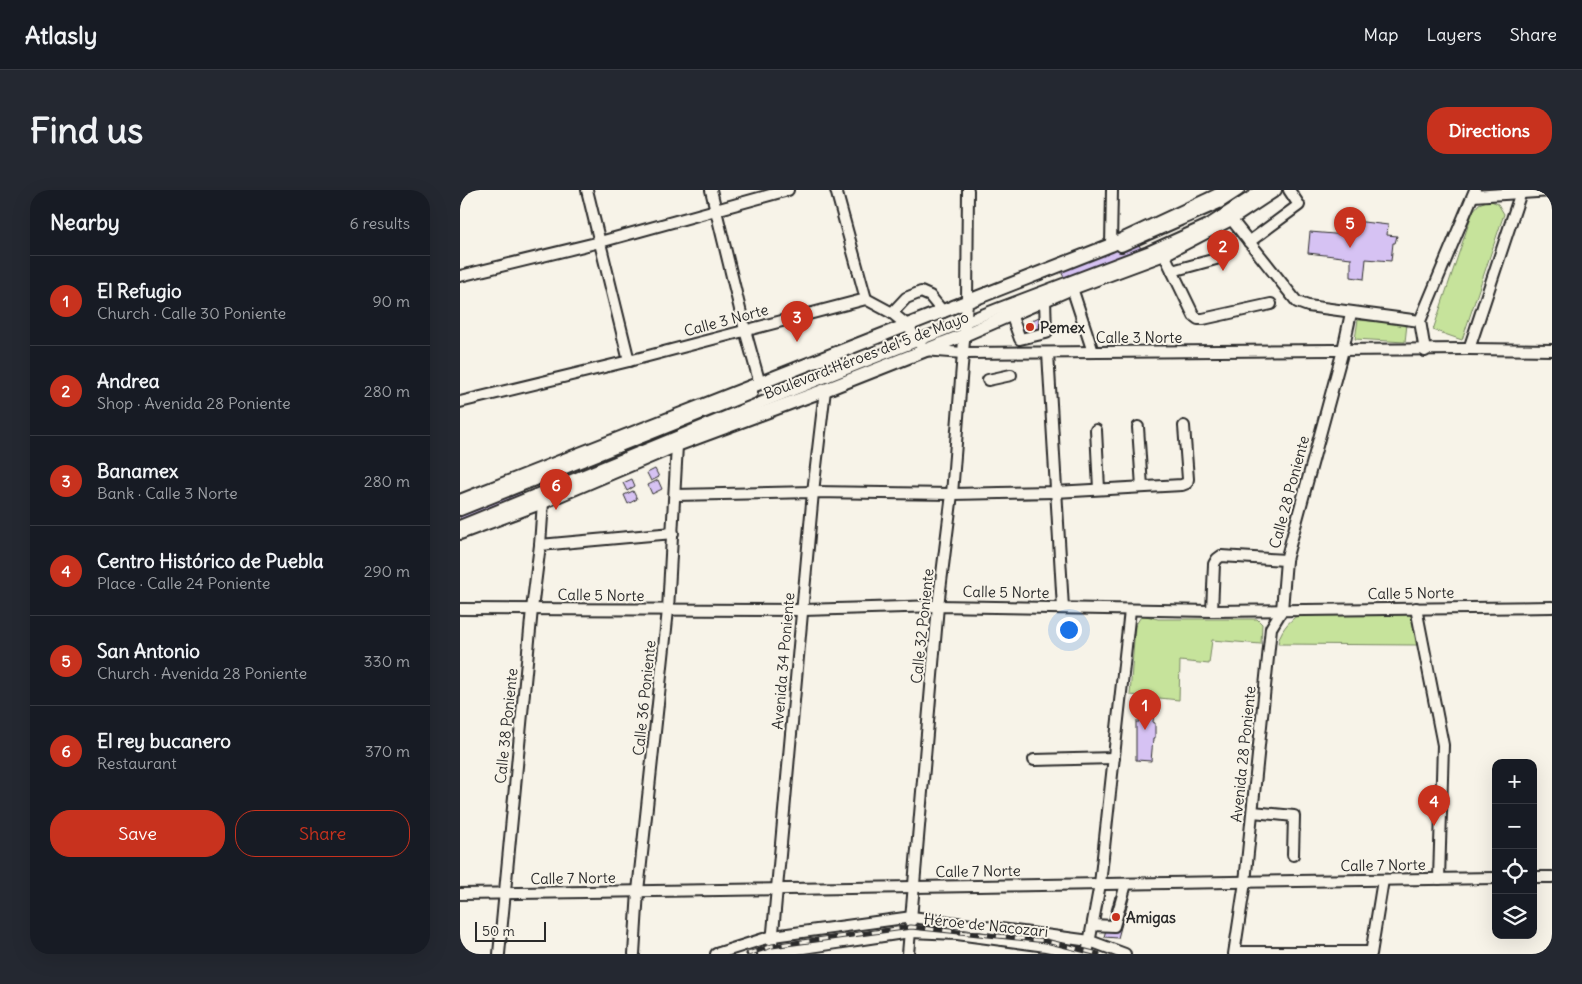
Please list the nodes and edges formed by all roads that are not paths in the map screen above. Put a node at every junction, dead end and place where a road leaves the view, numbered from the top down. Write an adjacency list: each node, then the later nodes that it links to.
1 (588, 190): 17 (street)
2 (711, 190): 15 (street)
3 (788, 190): 15 (street)
4 (836, 190): 25 (street)
5 (968, 190): 27 (street, Calle 32 Poniente)
6 (1112, 190): 19 (street)
7 (1229, 190): 19 (main road, Boulevard Héroes del 5 de Mayo)
8 (1239, 190): 27 (street)
9 (1262, 190): 35 (street)
10 (1274, 190): 16 (main road, Boulevard Héroes del 5 de Mayo)
11 (1289, 190): 18 (street)
12 (1552, 191): 13 (street)
13 (1521, 192): 14 (street); 38 (street)
14 (1474, 193): 33 (street)
15 (716, 210): 17 (street); 36 (street)
16 (1232, 219): 18 (street); 20 (main road, Boulevard Héroes del 5 de Mayo)
17 (600, 242): 23 (street); 45 (street)
18 (1249, 242): 31 (street)
19 (1111, 245): 27 (main road, Boulevard Héroes del 5 de Mayo)
20 (1164, 254): 22 (street); 24 (main road, Boulevard Héroes del 5 de Mayo)
21 (1216, 258): 22 (street)
22 (1172, 271): 28 (street)
23 (460, 276)
24 (1072, 288): 26 (main road, Boulevard Héroes del 5 de Mayo); 42 (street)
25 (866, 299): 30 (street); 36 (street, Calle 3 Norte)
26 (1045, 299): 32 (main road, Boulevard Héroes del 5 de Mayo); 32 (street)
27 (967, 304): 29 (main road, Boulevard Héroes del 5 de Mayo); 34 (street); 35 (street, Calle 32 Poniente)
28 (1271, 304)
29 (943, 312): 30 (street); 34 (main road, Boulevard Héroes del 5 de Mayo)
30 (892, 313): 34 (street)
31 (1351, 313): 33 (street); 39 (street, Calle 28 Poniente)
32 (1011, 314): 35 (main road, Boulevard Héroes del 5 de Mayo)
33 (1420, 321): 41 (street)
34 (908, 327): 37 (street); 48 (main road, Boulevard Héroes del 5 de Mayo); 63 (street)
35 (965, 329): 37 (main road, Boulevard Héroes del 5 de Mayo); 44 (street, Calle 32 Poniente)
36 (745, 330): 45 (street, Calle 3 Norte); 48 (street)
37 (921, 346): 44 (street, Calle 3 Norte); 49 (main road, Boulevard Héroes del 5 de Mayo); 64 (street)
38 (1469, 349): 40 (street, Calle 3 Norte); 41 (street, Calle 3 Norte)
39 (1343, 350): 41 (street, Calle 3 Norte); 42 (street, Calle 3 Norte); 68 (street, Calle 28 Poniente)
40 (1552, 350)
41 (1425, 351)
42 (1093, 352): 43 (street, Calle 3 Norte)
43 (1048, 353): 44 (street, Calle 3 Norte); 58 (street)
44 (962, 354): 59 (street, Calle 32 Poniente)
45 (629, 361): 50 (street, Calle 3 Norte)
46 (1011, 375): 47 (street)
47 (988, 380)
48 (760, 384): 61 (main road, Boulevard Héroes del 5 de Mayo)
49 (825, 390): 54 (main road, Boulevard Héroes del 5 de Mayo); 57 (street, Avenida 34 Poniente)
50 (460, 402)
51 (1184, 426): 55 (street)
52 (1138, 427): 55 (street)
53 (1096, 430): 56 (street)
54 (677, 445): 60 (street, Calle 36 Poniente); 62 (main road, Boulevard Héroes del 5 de Mayo)
55 (1142, 487): 56 (street)
56 (1099, 490): 58 (street)
57 (813, 492): 59 (street); 60 (street); 76 (street, Avenida 34 Poniente)
58 (1055, 492): 59 (street); 71 (street)
59 (952, 494): 69 (street, Calle 32 Poniente)
60 (676, 495): 65 (street, Calle 36 Poniente)
61 (460, 501)
62 (543, 502): 66 (main road, Boulevard Héroes del 5 de Mayo); 67 (street, Calle 38 Poniente)
63 (460, 510)
64 (460, 526)
65 (673, 532): 67 (street); 75 (street, Calle 36 Poniente)
66 (460, 533)
67 (540, 545): 73 (street, Calle 38 Poniente)
68 (1286, 560): 78 (street, Avenida 28 Poniente); 79 (street, Calle 28 Poniente)
69 (938, 606): 71 (street, Calle 5 Norte); 76 (street, Calle 5 Norte); 92 (street, Calle 32 Poniente)
70 (1552, 607): 72 (street, Calle 5 Norte)
71 (1063, 608): 77 (street, Calle 5 Norte)
72 (1416, 608): 78 (street, Calle 5 Norte); 87 (street)
73 (532, 609): 74 (street, Calle 5 Norte); 75 (street, Calle 5 Norte); 96 (street, Calle 38 Poniente)
74 (460, 610)
75 (668, 610): 76 (street, Calle 5 Norte); 94 (street, Calle 36 Poniente)
76 (803, 610): 93 (street, Avenida 34 Poniente)
77 (1130, 610): 79 (street, Calle 5 Norte); 80 (street)
78 (1282, 610): 79 (street, Calle 5 Norte); 82 (street, Avenida 28 Poniente)
79 (1212, 611)
80 (1114, 758): 81 (street); 90 (street)
81 (1034, 760)
82 (1253, 812): 83 (street); 89 (street, Avenida 28 Poniente)
83 (1293, 855)
84 (1552, 877): 86 (street)
85 (1492, 878): 87 (street, Calle 7 Norte)
86 (1537, 878)
87 (1438, 879): 88 (street, Calle 7 Norte)
88 (1383, 880): 89 (street, Calle 7 Norte); 104 (street)
89 (1246, 882): 91 (street, Calle 7 Norte); 103 (street, Avenida 28 Poniente)
90 (1100, 884): 91 (street, Calle 7 Norte); 92 (street, Calle 7 Norte); 98 (street)
91 (1126, 884): 98 (street)
92 (914, 887): 93 (street, Calle 7 Norte); 97 (street, Calle 32 Poniente)
93 (776, 890): 94 (street, Calle 7 Norte); 100 (street, Avenida 34 Poniente)
94 (638, 891): 96 (street, Calle 7 Norte); 106 (street, Calle 36 Poniente)
95 (460, 894): 96 (street, Calle 7 Norte)
96 (504, 894): 105 (street, Calle 38 Poniente)
97 (912, 918): 99 (street, Calle 32 Poniente); 100 (street); 101 (street)
98 (1093, 925): 101 (street)
99 (910, 932): 102 (street, Héroe de Nacozari); 108 (street, Calle 32 Poniente); 109 (street, Héroe de Nacozari)
100 (773, 936): 102 (street, Avenida 34 Poniente); 107 (street)
101 (1090, 941): 109 (street); 110 (street)
102 (768, 953)
103 (1234, 953): 104 (street)
104 (1371, 953)
105 (499, 954)
106 (634, 954)
107 (716, 954)
108 (908, 954)
109 (1087, 954)
110 (1125, 954)

